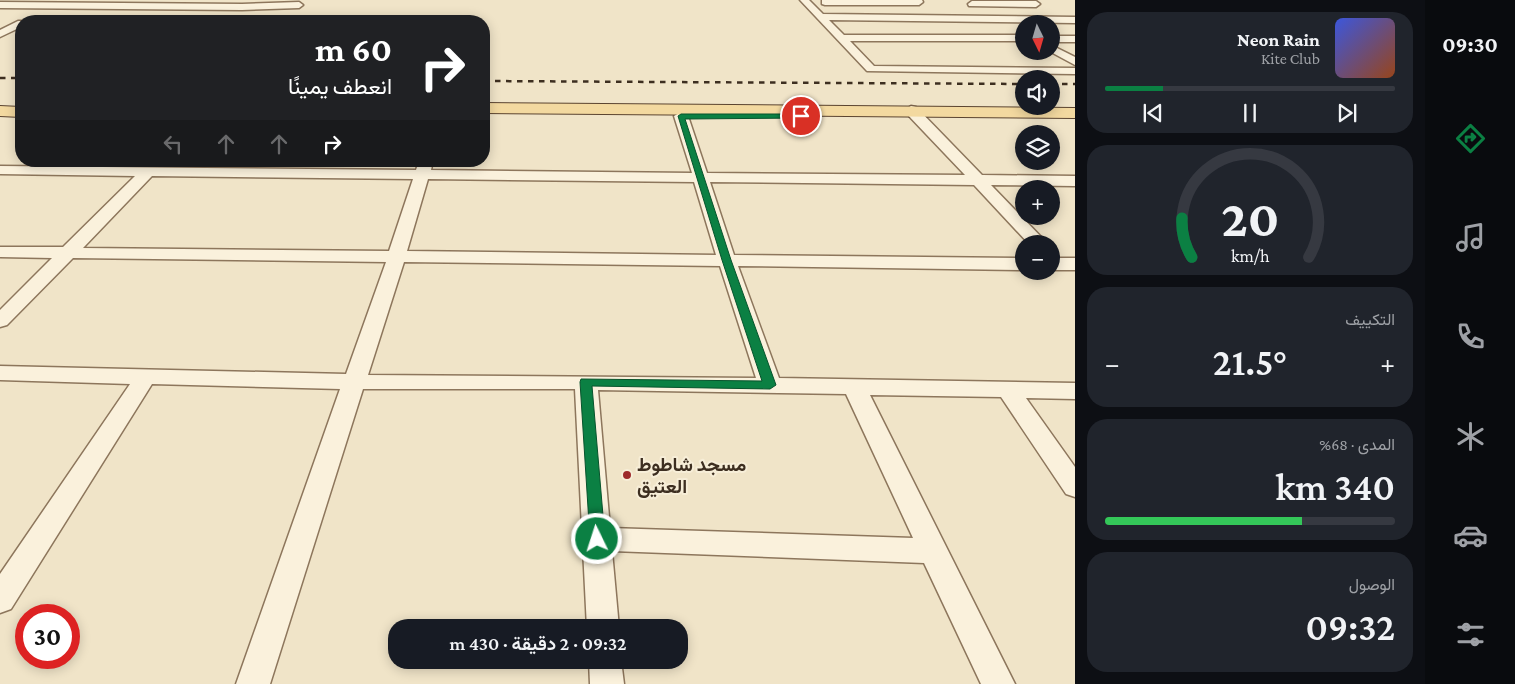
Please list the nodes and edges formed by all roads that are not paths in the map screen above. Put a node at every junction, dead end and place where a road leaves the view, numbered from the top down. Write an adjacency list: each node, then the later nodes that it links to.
1 (805, 1): 2 (street); 23 (street)
2 (924, 3): 25 (street)
3 (965, 4): 6 (street)
4 (0, 5): 5 (street)
5 (58, 5): 7 (street); 14 (street)
6 (1040, 5): 13 (street); 26 (street)
7 (94, 6): 8 (street); 17 (street)
8 (128, 6): 9 (street); 18 (street)
9 (164, 7): 10 (street); 19 (street)
10 (204, 7): 11 (street); 20 (street)
11 (242, 7): 21 (street); 22 (street)
12 (949, 8): 31 (street)
13 (994, 10)
14 (44, 12): 15 (street); 16 (street)
15 (19, 15)
16 (37, 15)
17 (77, 15)
18 (113, 15)
19 (150, 15)
20 (191, 15)
21 (231, 15)
22 (282, 15)
23 (821, 16): 24 (street); 36 (street)
24 (904, 18): 25 (street); 29 (street)
25 (943, 18): 31 (street)
26 (1070, 20): 30 (street)
27 (960, 23): 29 (street); 31 (street); 33 (street)
28 (15, 26): 35 (street)
29 (917, 26): 33 (street); 39 (street)
30 (1075, 26): 32 (street)
31 (1015, 27): 33 (street); 37 (street)
32 (1060, 27)
33 (969, 30)
34 (15, 33): 35 (street)
35 (0, 34)
36 (842, 38): 39 (street); 48 (street)
37 (983, 38): 39 (street); 41 (street)
38 (1060, 38): 40 (street)
39 (933, 39): 44 (street)
40 (1075, 39)
41 (997, 47)
42 (1060, 48): 43 (street)
43 (1075, 48)
44 (948, 49)
45 (1060, 53): 47 (street)
46 (962, 60): 48 (street)
47 (1073, 60)
48 (976, 70): 49 (street)
49 (1075, 71)
50 (0, 105): 51 (main road)
51 (15, 105)
52 (490, 108): 56 (main road)
53 (0, 112): 54 (main road)
54 (15, 112)
55 (1075, 113): 56 (main road)
56 (914, 114): 58 (main road); 59 (main road); 64 (street)
57 (490, 115): 58 (main road)
58 (681, 116): 63 (street)
59 (1075, 119)
60 (424, 168): 62 (street); 63 (street); 69 (street)
61 (0, 170): 62 (street)
62 (148, 172): 68 (street)
63 (700, 178): 64 (street); 70 (street)
64 (979, 179): 65 (street); 66 (street)
65 (1075, 180)
66 (1031, 235)
67 (0, 252): 68 (street)
68 (68, 253): 69 (street); 72 (street)
69 (397, 256): 70 (street); 75 (street)
70 (726, 260): 71 (street); 77 (street)
71 (1015, 264)
72 (0, 321)
73 (0, 373): 74 (street)
74 (145, 378): 75 (street); 84 (street)
75 (354, 382): 76 (street); 87 (street)
76 (586, 382): 77 (street); 82 (street)
77 (770, 385): 78 (street)
78 (855, 388): 79 (street); 83 (street)
79 (1008, 390): 80 (street); 81 (street)
80 (1075, 391)
81 (1075, 487)
82 (597, 539): 83 (street); 85 (street)
83 (934, 552): 89 (street)
84 (0, 599)
85 (602, 619)
86 (606, 669): 88 (street)
87 (253, 684)
88 (607, 684)
89 (998, 684)

